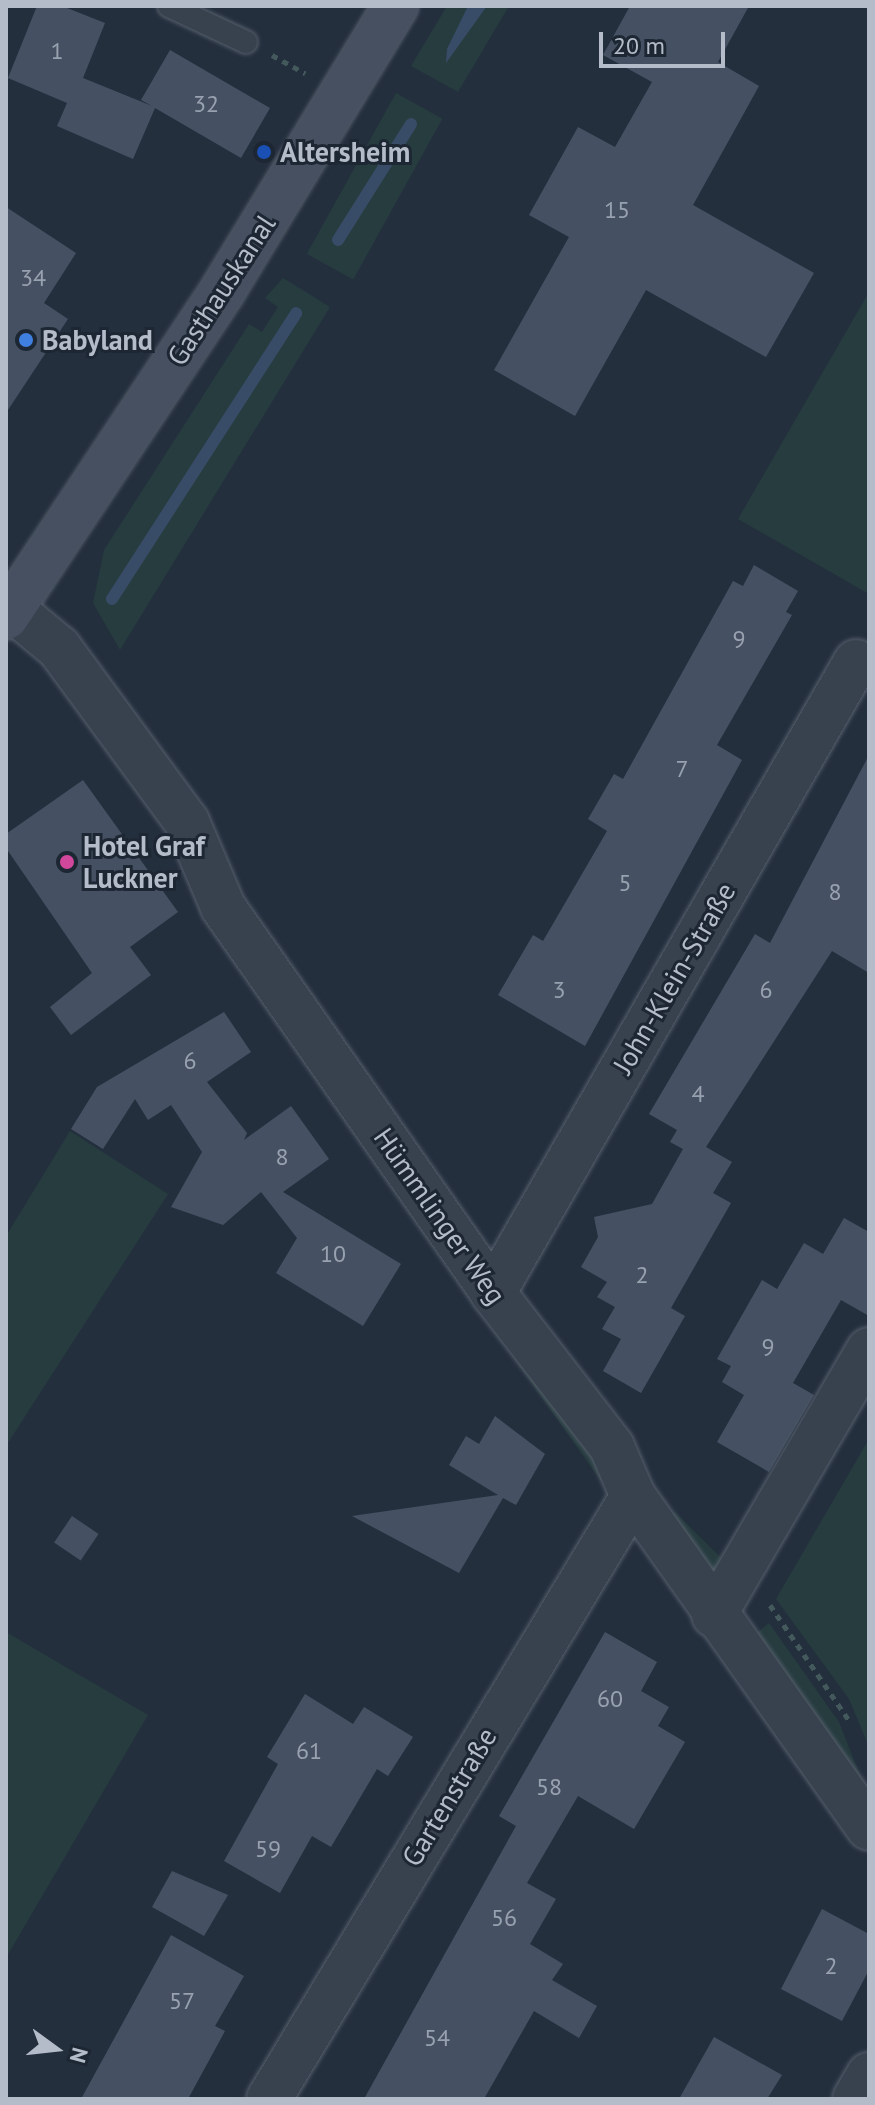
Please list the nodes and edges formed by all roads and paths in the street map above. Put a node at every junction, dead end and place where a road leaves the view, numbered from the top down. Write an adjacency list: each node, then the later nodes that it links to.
1 (169, 6): 3 (lane)
2 (396, 6): 4 (street, Gasthauskanal)
3 (246, 42): 4 (path)
4 (343, 93): 5 (street, Gasthauskanal)
5 (8, 610): 7 (street, Hümmlinger Weg)
6 (856, 662): 7 (street, John-Klein-Straße)
7 (493, 1293): 9 (street, Hümmlinger Weg)
8 (869, 1350): 10 (street)
9 (633, 1496): 10 (street, Hümmlinger Weg); 13 (street, Gartenstraße)
10 (714, 1615): 11 (street, Hümmlinger Weg)
11 (869, 1828)
12 (869, 2075): 14 (street)
13 (269, 2099)
14 (855, 2099)

